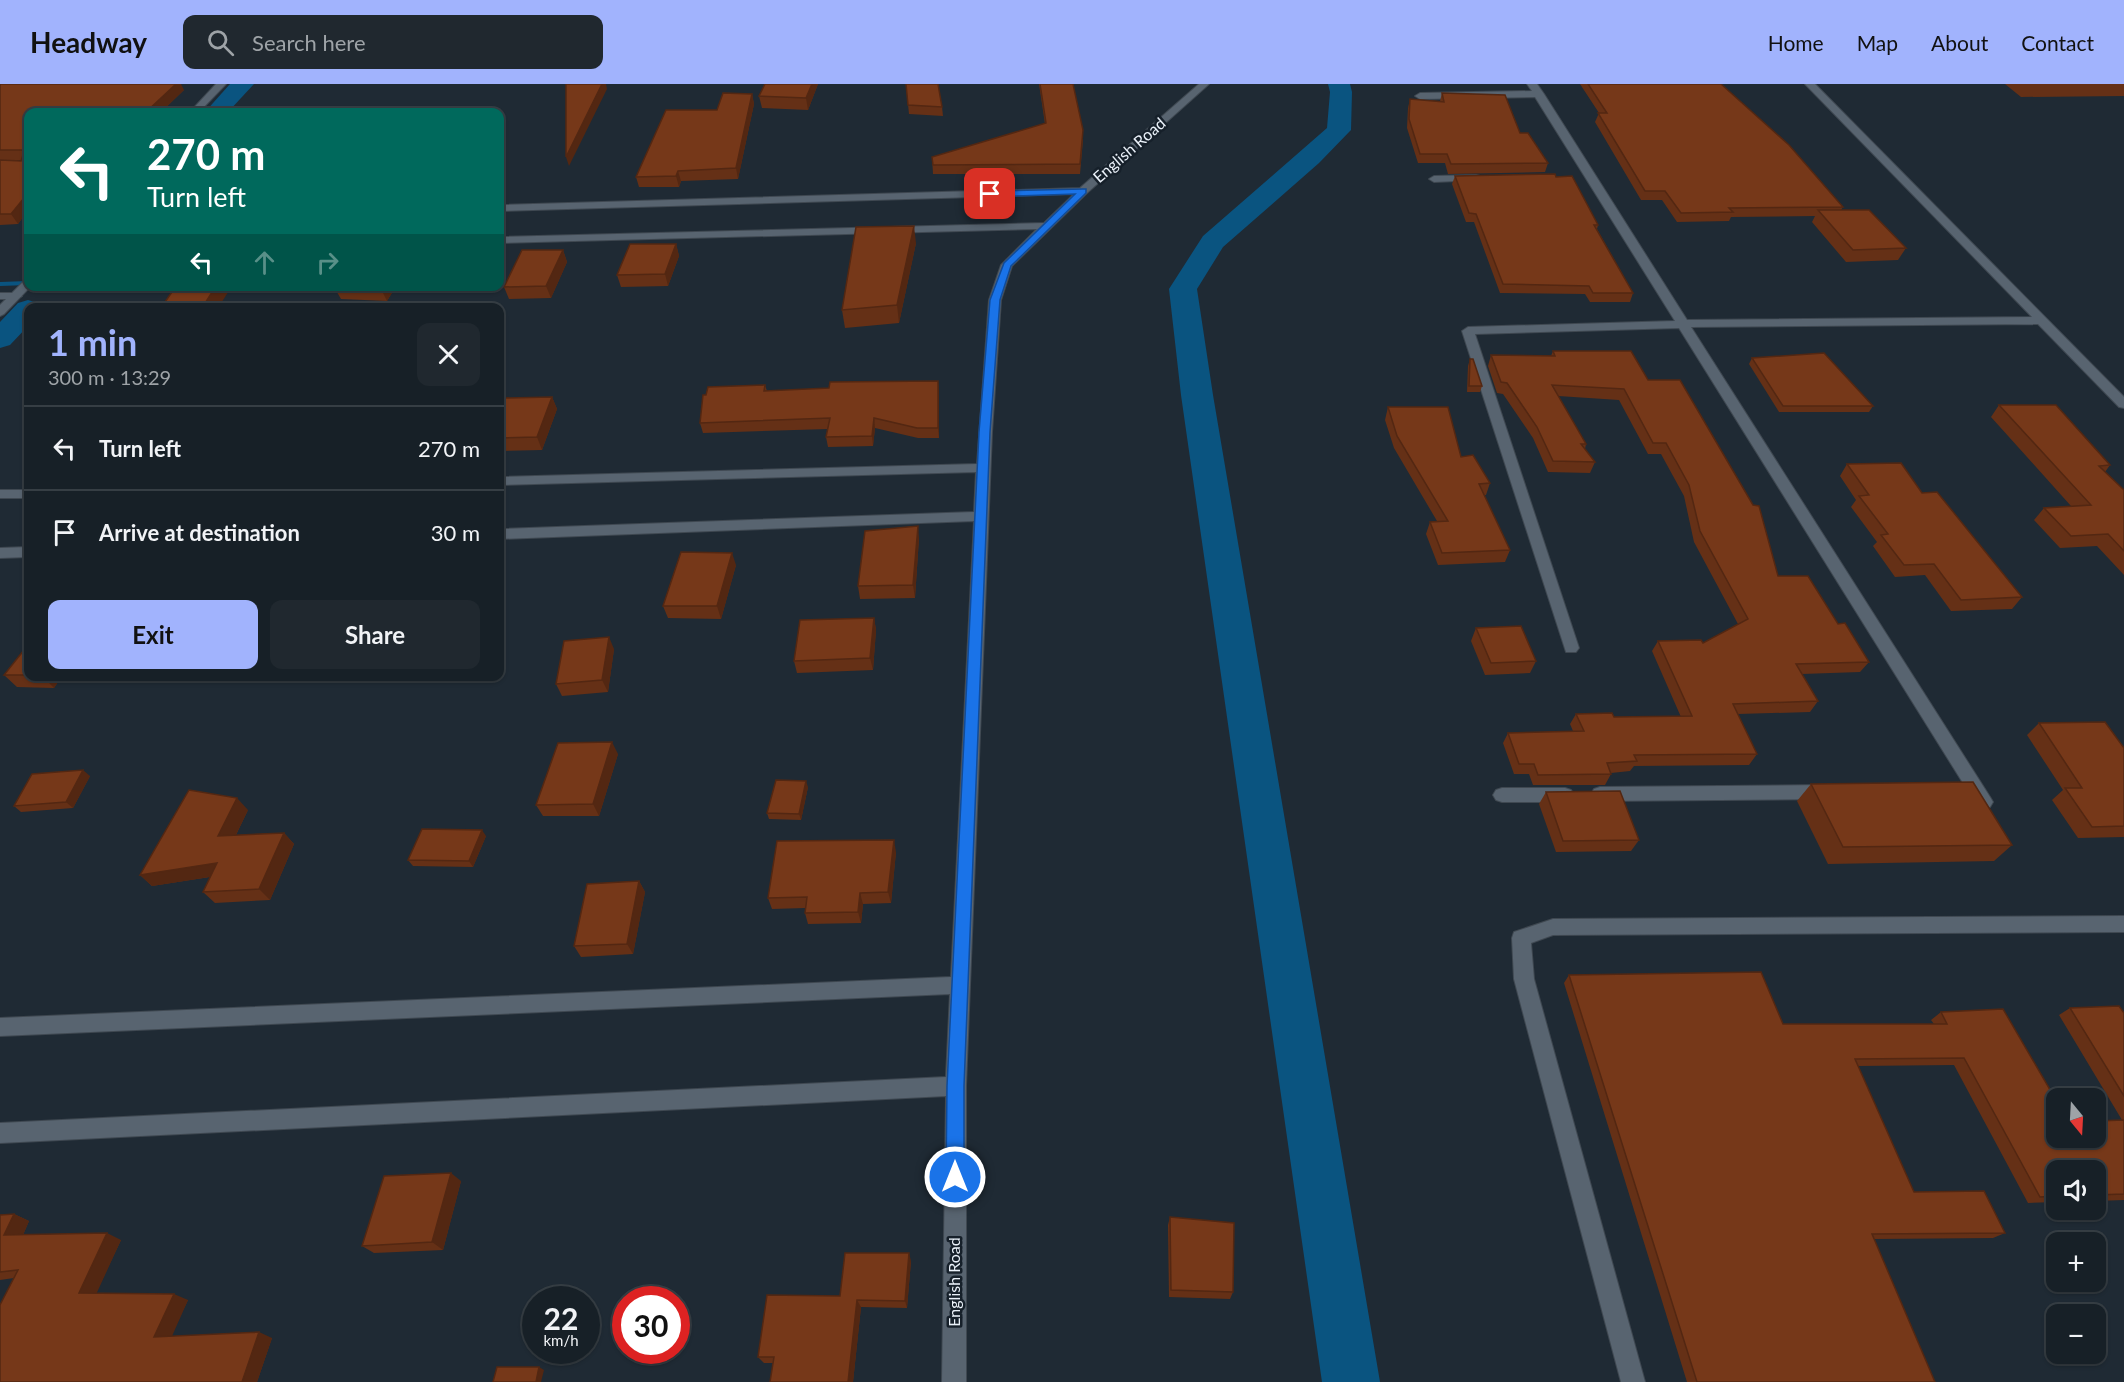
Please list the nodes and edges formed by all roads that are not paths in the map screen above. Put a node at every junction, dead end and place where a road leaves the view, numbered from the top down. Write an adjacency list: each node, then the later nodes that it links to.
1 (221, 84): 6 (street)
2 (1204, 84): 9 (street, English Road)
3 (1810, 84): 17 (street)
4 (1536, 89): 5 (street); 18 (street)
5 (1420, 96)
6 (198, 108)
7 (1490, 178): 8 (street)
8 (1434, 179)
9 (1083, 191): 10 (street); 11 (street, English Road)
10 (504, 208)
11 (1046, 226): 12 (street); 20 (street, English Road)
12 (504, 240)
13 (24, 287): 15 (street)
14 (0, 296): 15 (street)
15 (16, 296): 16 (street)
16 (0, 312)
17 (2042, 320): 18 (street); 19 (street)
18 (1684, 324): 28 (street); 29 (street)
19 (2124, 404)
20 (984, 468): 21 (street); 24 (street, English Road)
21 (504, 481)
22 (0, 494): 23 (street)
23 (24, 494)
24 (983, 516): 25 (street); 35 (street, English Road)
25 (504, 534)
26 (24, 552): 27 (street)
27 (0, 553)
28 (1571, 648)
29 (1977, 790): 30 (street); 33 (street)
30 (1954, 791)
31 (1847, 792): 32 (street)
32 (1502, 795)
33 (1995, 818)
34 (2124, 924): 40 (street)
35 (961, 985): 36 (street); 37 (street, English Road)
36 (0, 1028)
37 (956, 1086): 38 (street); 39 (street, English Road)
38 (0, 1133)
39 (954, 1382)
40 (1633, 1382)

